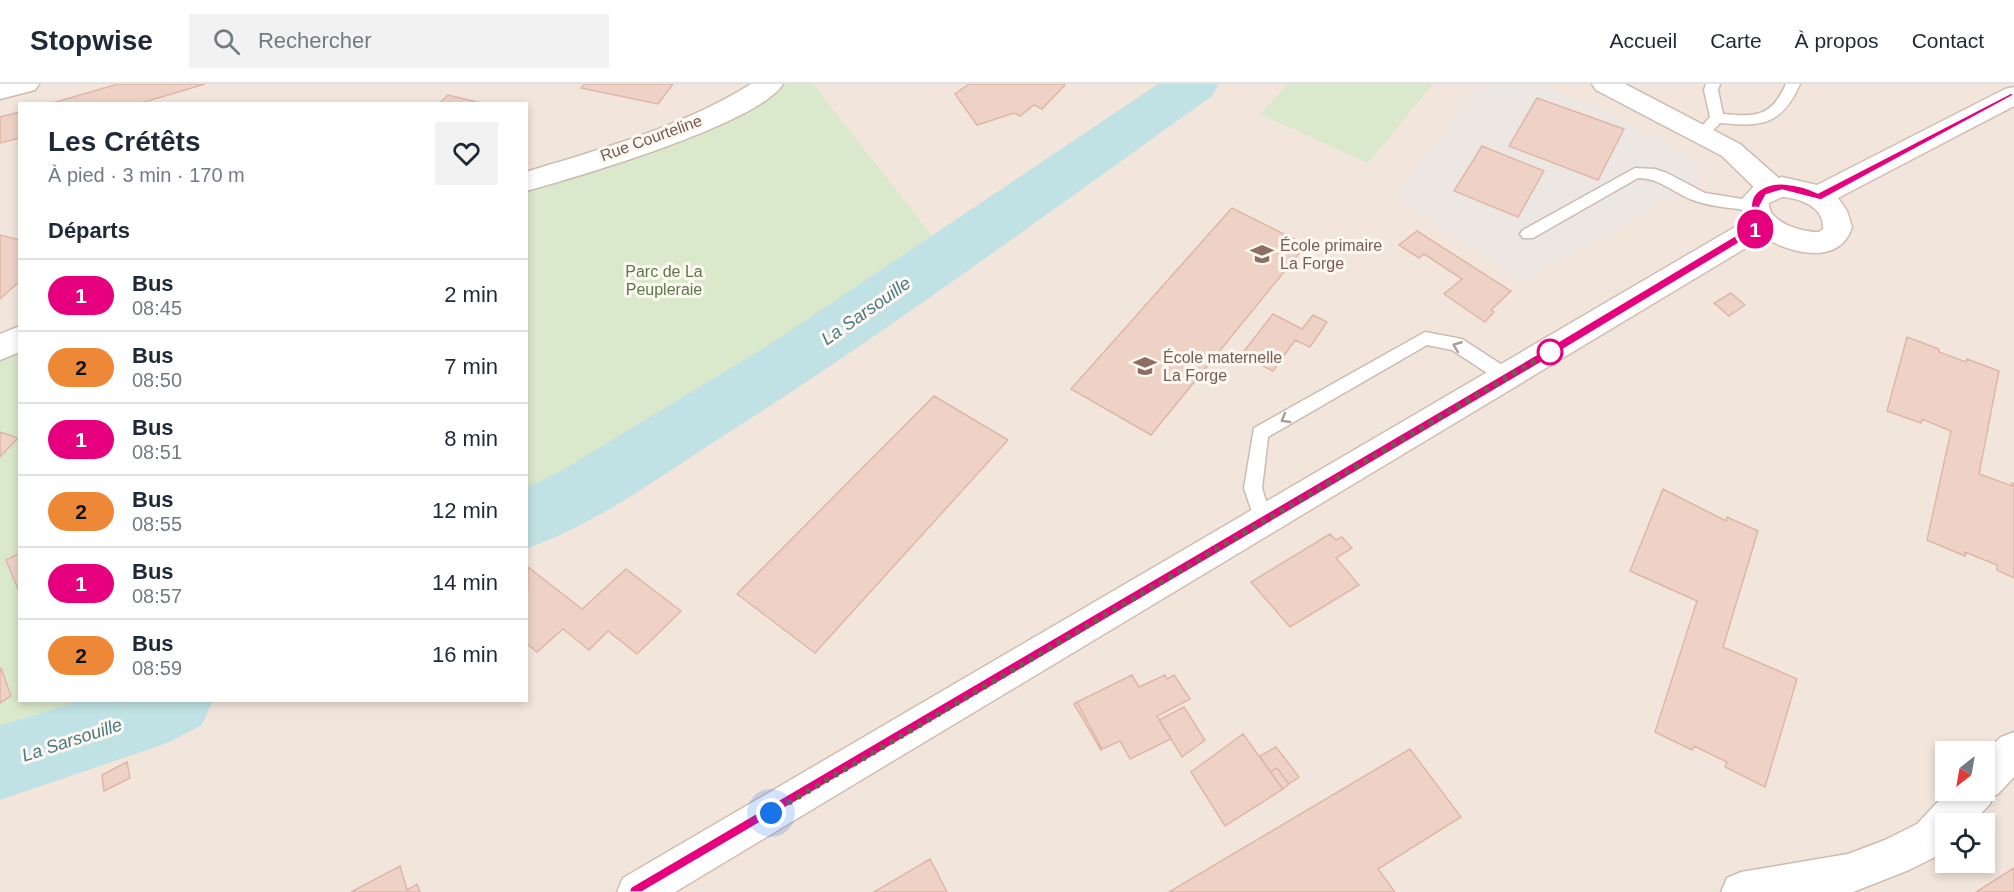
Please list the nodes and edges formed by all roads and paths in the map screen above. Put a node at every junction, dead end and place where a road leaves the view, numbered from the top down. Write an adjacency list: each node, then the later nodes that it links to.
1 (26, 84): 6 (main road)
2 (770, 84): 9 (main road, Rue Courteline)
3 (1713, 84): 8 (lane)
4 (1793, 84): 8 (lane)
5 (1611, 86): 8 (main road)
6 (0, 91)
7 (2014, 95): 10 (main road)
8 (1709, 126): 11 (main road)
9 (528, 181)
10 (1818, 197): 11 (main road); 11 (main road)
11 (1763, 206): 12 (lane); 15 (main road)
12 (1528, 234)
13 (18, 339): 14 (main road)
14 (0, 348)
15 (1507, 377): 16 (main road); 16 (lane, one-way to 16)
16 (1263, 521): 20 (main road)
17 (2014, 750): 18 (main road)
18 (1995, 770)
19 (1966, 801): 21 (main road)
20 (637, 892)
21 (1741, 892)

